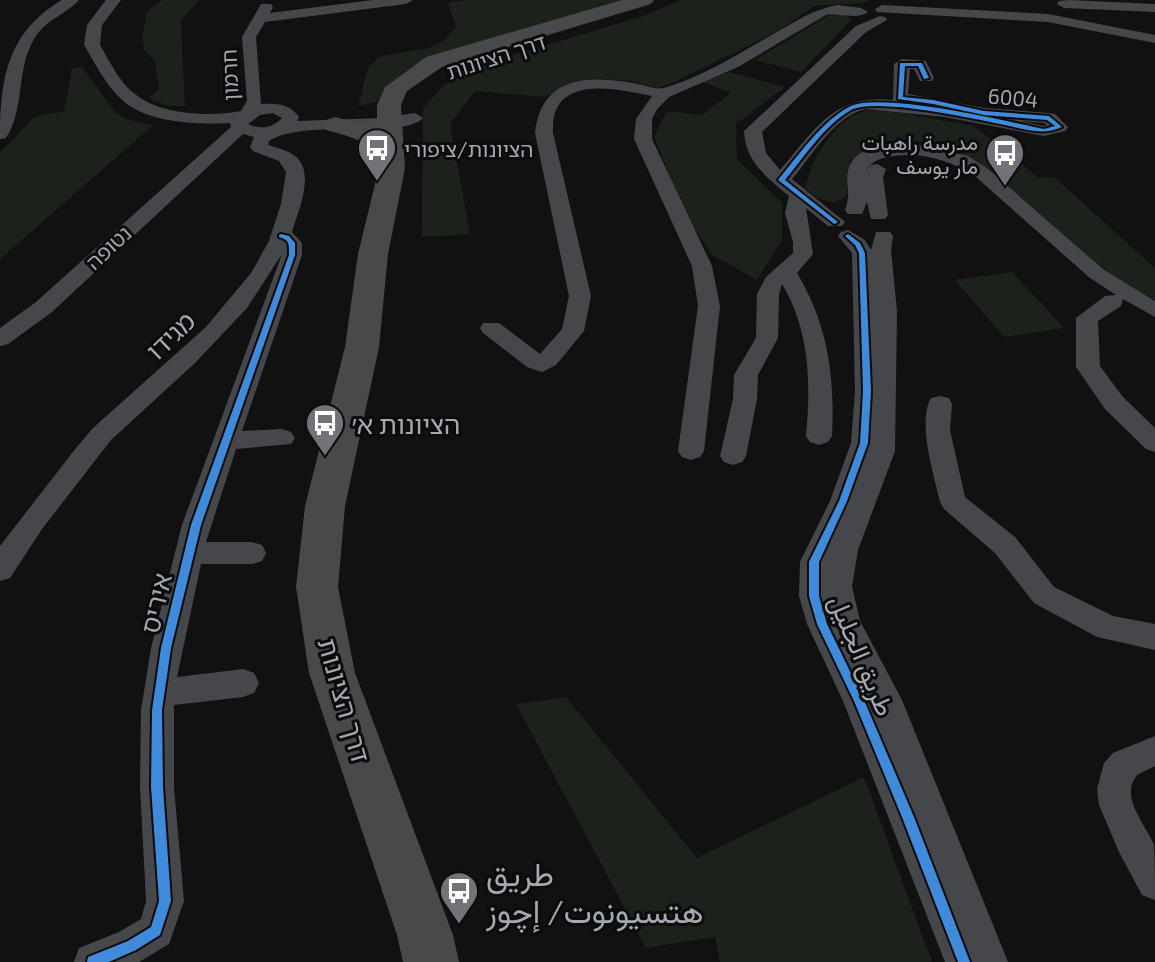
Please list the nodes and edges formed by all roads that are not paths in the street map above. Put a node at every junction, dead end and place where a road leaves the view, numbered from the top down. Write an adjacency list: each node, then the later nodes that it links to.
1 (72, 0): 22 (street)
2 (114, 0): 18 (street)
3 (273, 0): 12 (street, חרמון)
4 (281, 0): 10 (street)
5 (405, 0): 10 (street)
6 (1045, 1): 8 (street)
7 (653, 3): 17 (highway, דרך הציונות); 17 (highway, דרך הציונות)
8 (1155, 8)
9 (919, 10): 11 (street); 13 (street)
10 (313, 11): 12 (street)
11 (872, 16): 15 (street); 25 (street)
12 (262, 18): 19 (street, חרמון); 21 (street, חרמון)
13 (1155, 39)
14 (926, 78): 16 (street)
15 (663, 94): 34 (street); 42 (street)
16 (899, 102): 16 (street, 6004); 25 (street, 6004)
17 (397, 113): 20 (highway); 24 (highway, דרך הציונות); 36 (highway, דרך הציונות)
18 (195, 117): 19 (street)
19 (242, 120): 21 (street); 21 (street); 23 (street, נטופה)
20 (338, 120): 21 (street); 24 (highway)
21 (275, 128): 23 (street); 29 (street, מגידו)
22 (0, 134)
23 (211, 151): 35 (street, נטופה)
24 (392, 162): 36 (highway, דרך הציונות)
25 (781, 180): 26 (street)
26 (799, 195): 27 (street); 30 (street)
27 (846, 223): 28 (street); 28 (street); 32 (street); 54 (street, طريق الجليل)
28 (881, 226): 31 (street, طريق الجليل); 55 (street, طريق الجليل)
29 (281, 236): 40 (street, איריס); 46 (street, מגידו)
30 (785, 271): 38 (street); 43 (street)
31 (1113, 301): 33 (street, طريق الجليل); 41 (street)
32 (1155, 310)
33 (1155, 325)
34 (491, 328)
35 (0, 339)
36 (362, 347): 53 (highway, דרך הציונות)
37 (940, 404): 47 (street)
38 (819, 436)
39 (282, 438): 40 (street)
40 (226, 441): 44 (street, איריס)
41 (1155, 443)
42 (691, 451)
43 (733, 456)
44 (188, 553): 45 (street); 49 (street, איריס)
45 (251, 553)
46 (0, 570)
47 (1155, 637)
48 (243, 683): 49 (street)
49 (159, 693): 52 (street, איריס)
50 (1155, 751): 51 (street)
51 (1155, 881)
52 (93, 962)
53 (431, 962)
54 (964, 962)
55 (989, 962)

